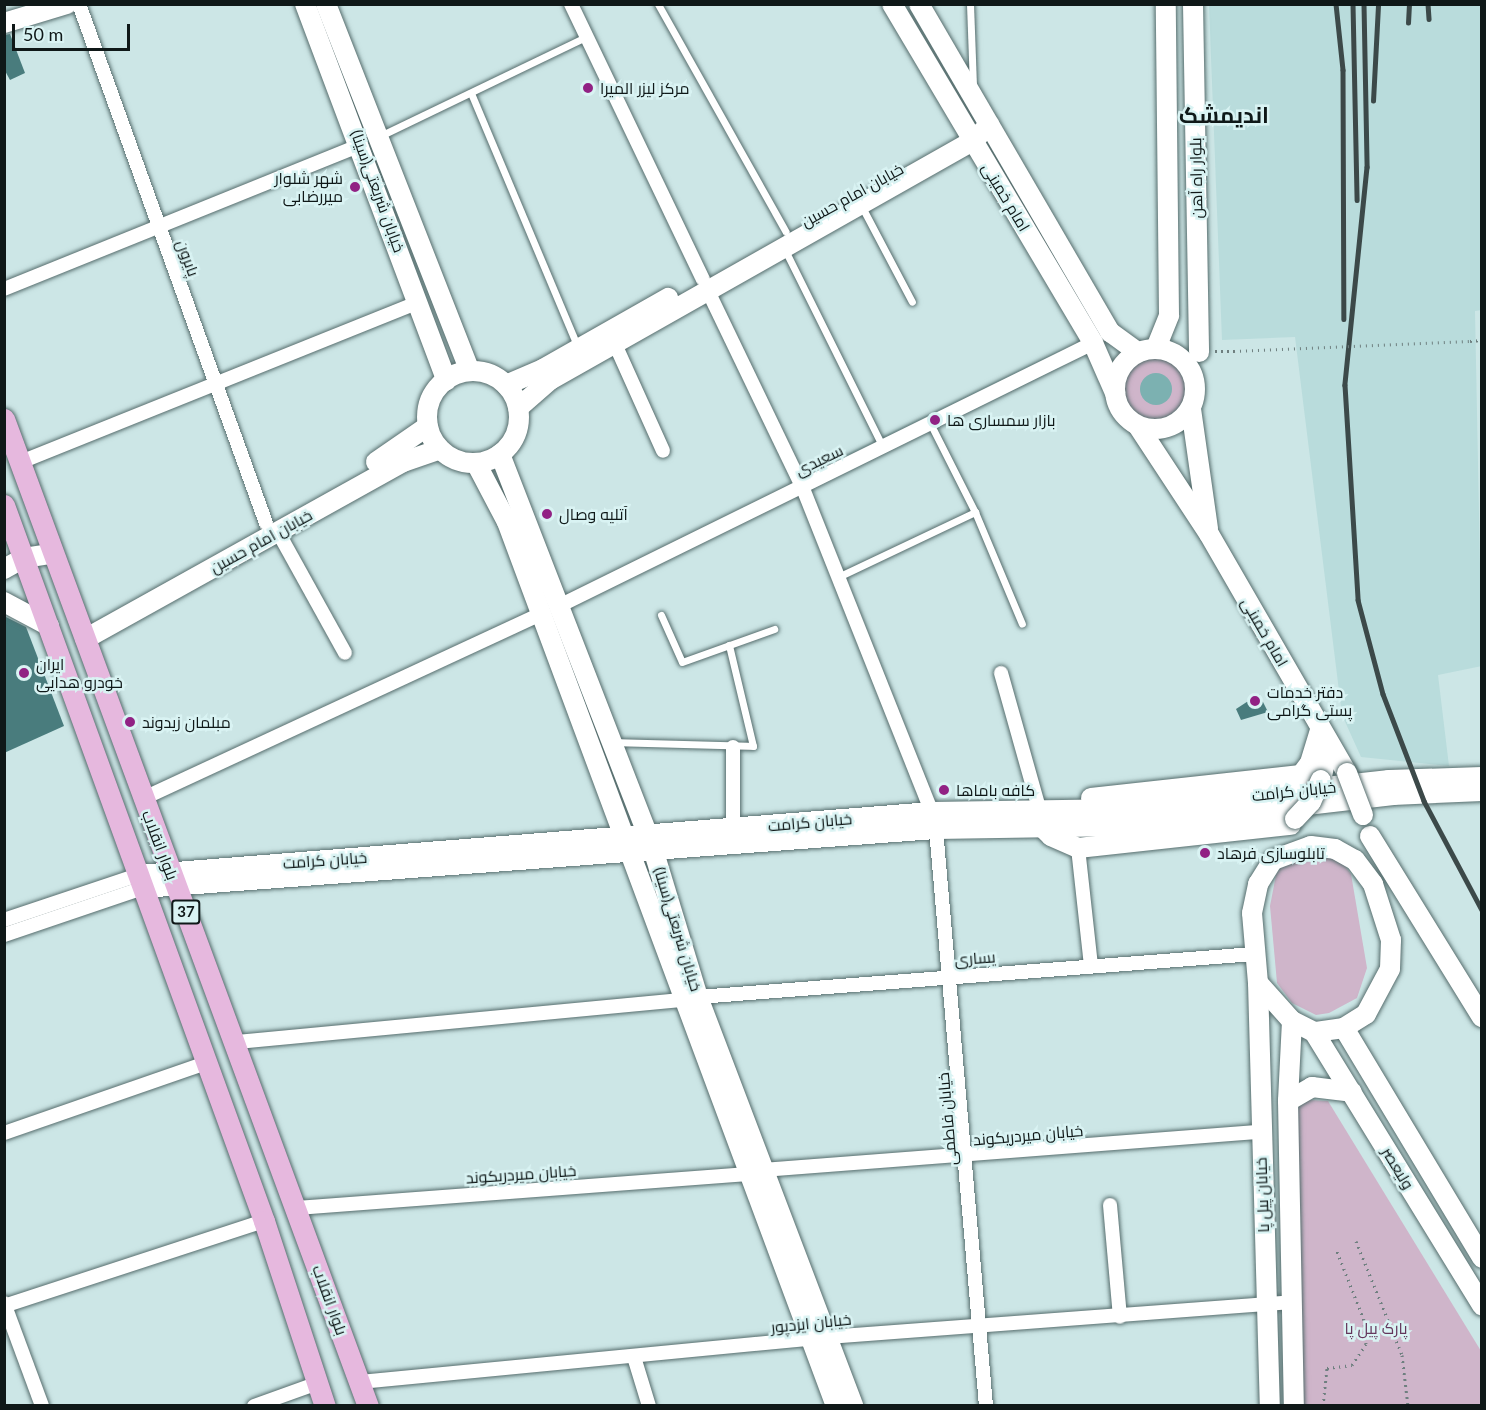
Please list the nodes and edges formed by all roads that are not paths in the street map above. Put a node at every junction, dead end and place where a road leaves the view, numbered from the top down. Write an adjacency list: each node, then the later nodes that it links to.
1 (21, 4): 13 (main road)
2 (68, 4): 14 (main road)
3 (79, 4): 24 (street, پایرون)
4 (305, 4): 22 (main road, خیابان شریعتی(سینا))
5 (326, 4): 22 (main road, خیابان شریعتی(سینا))
6 (571, 4): 15 (street, خیابان فاطمی)
7 (658, 4): 25 (lane)
8 (892, 4): 21 (main road, امام خمینی)
9 (920, 4): 19 (main road, امام خمینی)
10 (970, 4): 19 (lane)
11 (1166, 4): 16 (main road, بلوار راه آهن)
12 (1193, 4): 17 (main road, بلوار راه آهن)
13 (4, 9)
14 (4, 23)
15 (586, 37): 18 (lane); 26 (street, خیابان فاطمی)
16 (1167, 88): 17 (main road); 33 (main road, بلوار راه آهن)
17 (1194, 88): 34 (main road, بلوار راه آهن)
18 (471, 93): 22 (lane); 32 (lane)
19 (973, 97): 20 (main road, امام خمینی)
20 (989, 125): 21 (main road, خیابان امام حسین); 33 (main road, امام خمینی)
21 (970, 136): 23 (main road, خیابان امام حسین); 25 (main road, خیابان امام حسین); 31 (main road, امام خمینی)
22 (368, 141): 24 (street); 28 (main road, خیابان شریعتی(سینا)); 35 (main road, خیابان شریعتی(سینا))
23 (861, 205): 25 (main road, خیابان امام حسین); 29 (lane)
24 (159, 226): 27 (street); 37 (street, پایرون)
25 (785, 240): 26 (main road, خیابان امام حسین); 46 (lane)
26 (706, 285): 30 (main road); 32 (main road, خیابان امام حسین); 52 (street, خیابان فاطمی)
27 (4, 289)
28 (419, 302): 36 (main road, خیابان شریعتی(سینا)); 37 (street)
29 (912, 302)
30 (615, 344): 40 (main road); 48 (street)
31 (1093, 344): 39 (main road, امام خمینی); 43 (street, سعیدی)
32 (578, 348): 38 (main road, خیابان امام حسین)
33 (1147, 350): 39 (main road); 41 (main road)
34 (1199, 352)
35 (470, 371): 36 (main road); 38 (main road)
36 (446, 380): 44 (main road)
37 (216, 384): 50 (street); 55 (street, پایرون)
38 (506, 385): 40 (main road)
39 (1115, 393): 45 (main road)
40 (518, 408): 49 (main road)
41 (1191, 409): 45 (main road); 56 (main road, امام خمینی)
42 (4, 419): 50 (main road, بلوار انقلاب / 37)
43 (930, 423): 46 (street, سعیدی); 54 (lane)
44 (428, 426): 47 (main road); 55 (main road, خیابان امام حسین)
45 (1138, 426): 56 (main road, امام خمینی)
46 (883, 447): 52 (street, سعیدی)
47 (440, 449): 51 (main road); 55 (main road, خیابان امام حسین)
48 (663, 451)
49 (500, 454): 51 (main road); 62 (main road, خیابان شریعتی(سینا))
50 (21, 462): 57 (main road, بلوار انقلاب / 37)
51 (476, 463): 62 (main road, خیابان شریعتی(سینا))
52 (802, 486): 60 (street, خیابان فاطمی); 62 (street, سعیدی)
53 (4, 506): 58 (main road, بلوار انقلاب / 37)
54 (975, 512): 60 (lane); 64 (lane)
55 (272, 527): 67 (main road, خیابان امام حسین); 69 (street, پایرون)
56 (1209, 534): 71 (main road, امام خمینی)
57 (54, 553): 58 (main road); 67 (main road, بلوار انقلاب / 37)
58 (24, 558): 59 (main road); 65 (main road, بلوار انقلاب / 37)
59 (4, 569)
60 (838, 577): 78 (street, خیابان فاطمی)
61 (4, 602): 65 (main road)
62 (550, 610): 72 (main road, خیابان شریعتی(سینا)); 76 (street, سعیدی); 83 (main road, خیابان شریعتی(سینا))
63 (661, 615): 68 (lane)
64 (1022, 624)
65 (48, 626): 88 (main road, بلوار انقلاب / 37)
66 (774, 628): 68 (lane)
67 (82, 633): 76 (main road, بلوار انقلاب / 37)
68 (729, 645): 73 (lane)
69 (345, 653)
70 (1001, 673): 77 (street)
71 (1320, 730): 77 (main road); 79 (main road, bridge); 81 (main road, امام خمینی, bridge)
72 (612, 742): 73 (lane); 82 (main road, خیابان شریعتی(سینا))
73 (733, 747): 80 (street)
74 (1482, 777): 77 (main road, خیابان کرامت)
75 (1482, 792): 77 (main road, خیابان کرامت)
76 (142, 799): 87 (main road, بلوار انقلاب / 37)
77 (1039, 816): 78 (main road, خیابان کرامت); 84 (main road)
78 (934, 820): 80 (main road, خیابان کرامت); 82 (main road, خیابان کرامت); 93 (street, خیابان فاطمی)
79 (1293, 822): 84 (main road); 85 (main road)
80 (733, 828): 82 (main road, خیابان کرامت)
81 (1370, 836): 86 (main road); 96 (main road, امام خمینی)
82 (650, 841): 83 (main road, خیابان کرامت); 95 (main road, خیابان شریعتی(سینا))
83 (626, 846): 87 (main road, خیابان کرامت); 95 (main road, خیابان شریعتی(سینا))
84 (1078, 848): 92 (street)
85 (1273, 860): 86 (main road); 91 (main road)
86 (1355, 860): 98 (main road)
87 (173, 880): 88 (main road, خیابان کرامت); 100 (main road, بلوار انقلاب / 37)
88 (140, 881): 89 (street); 90 (street); 101 (main road, بلوار انقلاب / 37)
89 (4, 920)
90 (4, 935)
91 (1254, 954): 92 (street, یساری); 94 (main road)
92 (1091, 966): 93 (street, یساری)
93 (951, 977): 95 (street, یساری); 106 (street, خیابان فاطمی)
94 (1258, 984): 97 (main road); 104 (main road, خیابان پیل پا)
95 (690, 999): 100 (street, یساری); 107 (main road, خیابان شریعتی(سینا))
96 (1482, 1017)
97 (1292, 1022): 99 (main road); 103 (main road, خیابان پیل پا)
98 (1344, 1028): 99 (main road); 111 (main road, ولیعصر)
99 (1314, 1032): 102 (main road, ولیعصر)
100 (236, 1042): 109 (main road, بلوار انقلاب / 37)
101 (206, 1063): 105 (street); 110 (main road, بلوار انقلاب / 37)
102 (1352, 1092): 103 (main road); 115 (main road, ولیعصر)
103 (1288, 1101): 112 (main road, خیابان پیل پا)
104 (1260, 1132): 106 (street, خیابان میردریکوند); 114 (main road, خیابان پیل پا)
105 (4, 1133)
106 (967, 1157): 107 (street, خیابان میردریکوند); 117 (street, خیابان فاطمی)
107 (756, 1172): 109 (street, خیابان میردریکوند); 118 (main road, خیابان شریعتی(سینا))
108 (1110, 1205): 116 (street)
109 (297, 1208): 120 (main road, بلوار انقلاب / 37)
110 (264, 1221): 113 (street); 121 (main road, بلوار انقلاب / 37)
111 (1482, 1258)
112 (1292, 1302): 114 (street, خیابان ایزدپور); 131 (main road, خیابان پیل پا)
113 (5, 1305): 122 (street)
114 (1266, 1305): 116 (street, خیابان ایزدپور); 130 (main road, خیابان پیل پا)
115 (1482, 1305)
116 (1120, 1317): 117 (street, خیابان ایزدپور)
117 (978, 1328): 118 (street, خیابان ایزدپور); 129 (street, خیابان فاطمی)
118 (820, 1338): 119 (street, خیابان ایزدپور); 127 (main road, خیابان شریعتی(سینا)); 128 (main road, خیابان شریعتی(سینا))
119 (634, 1357): 120 (street, خیابان ایزدپور); 126 (street)
120 (360, 1382): 125 (main road, بلوار انقلاب / 37)
121 (318, 1383): 123 (street); 124 (main road, بلوار انقلاب / 37)
122 (42, 1406)
123 (254, 1406)
124 (325, 1406)
125 (368, 1406)
126 (649, 1406)
127 (836, 1406)
128 (853, 1406)
129 (986, 1406)
130 (1270, 1406)
131 (1294, 1406)

